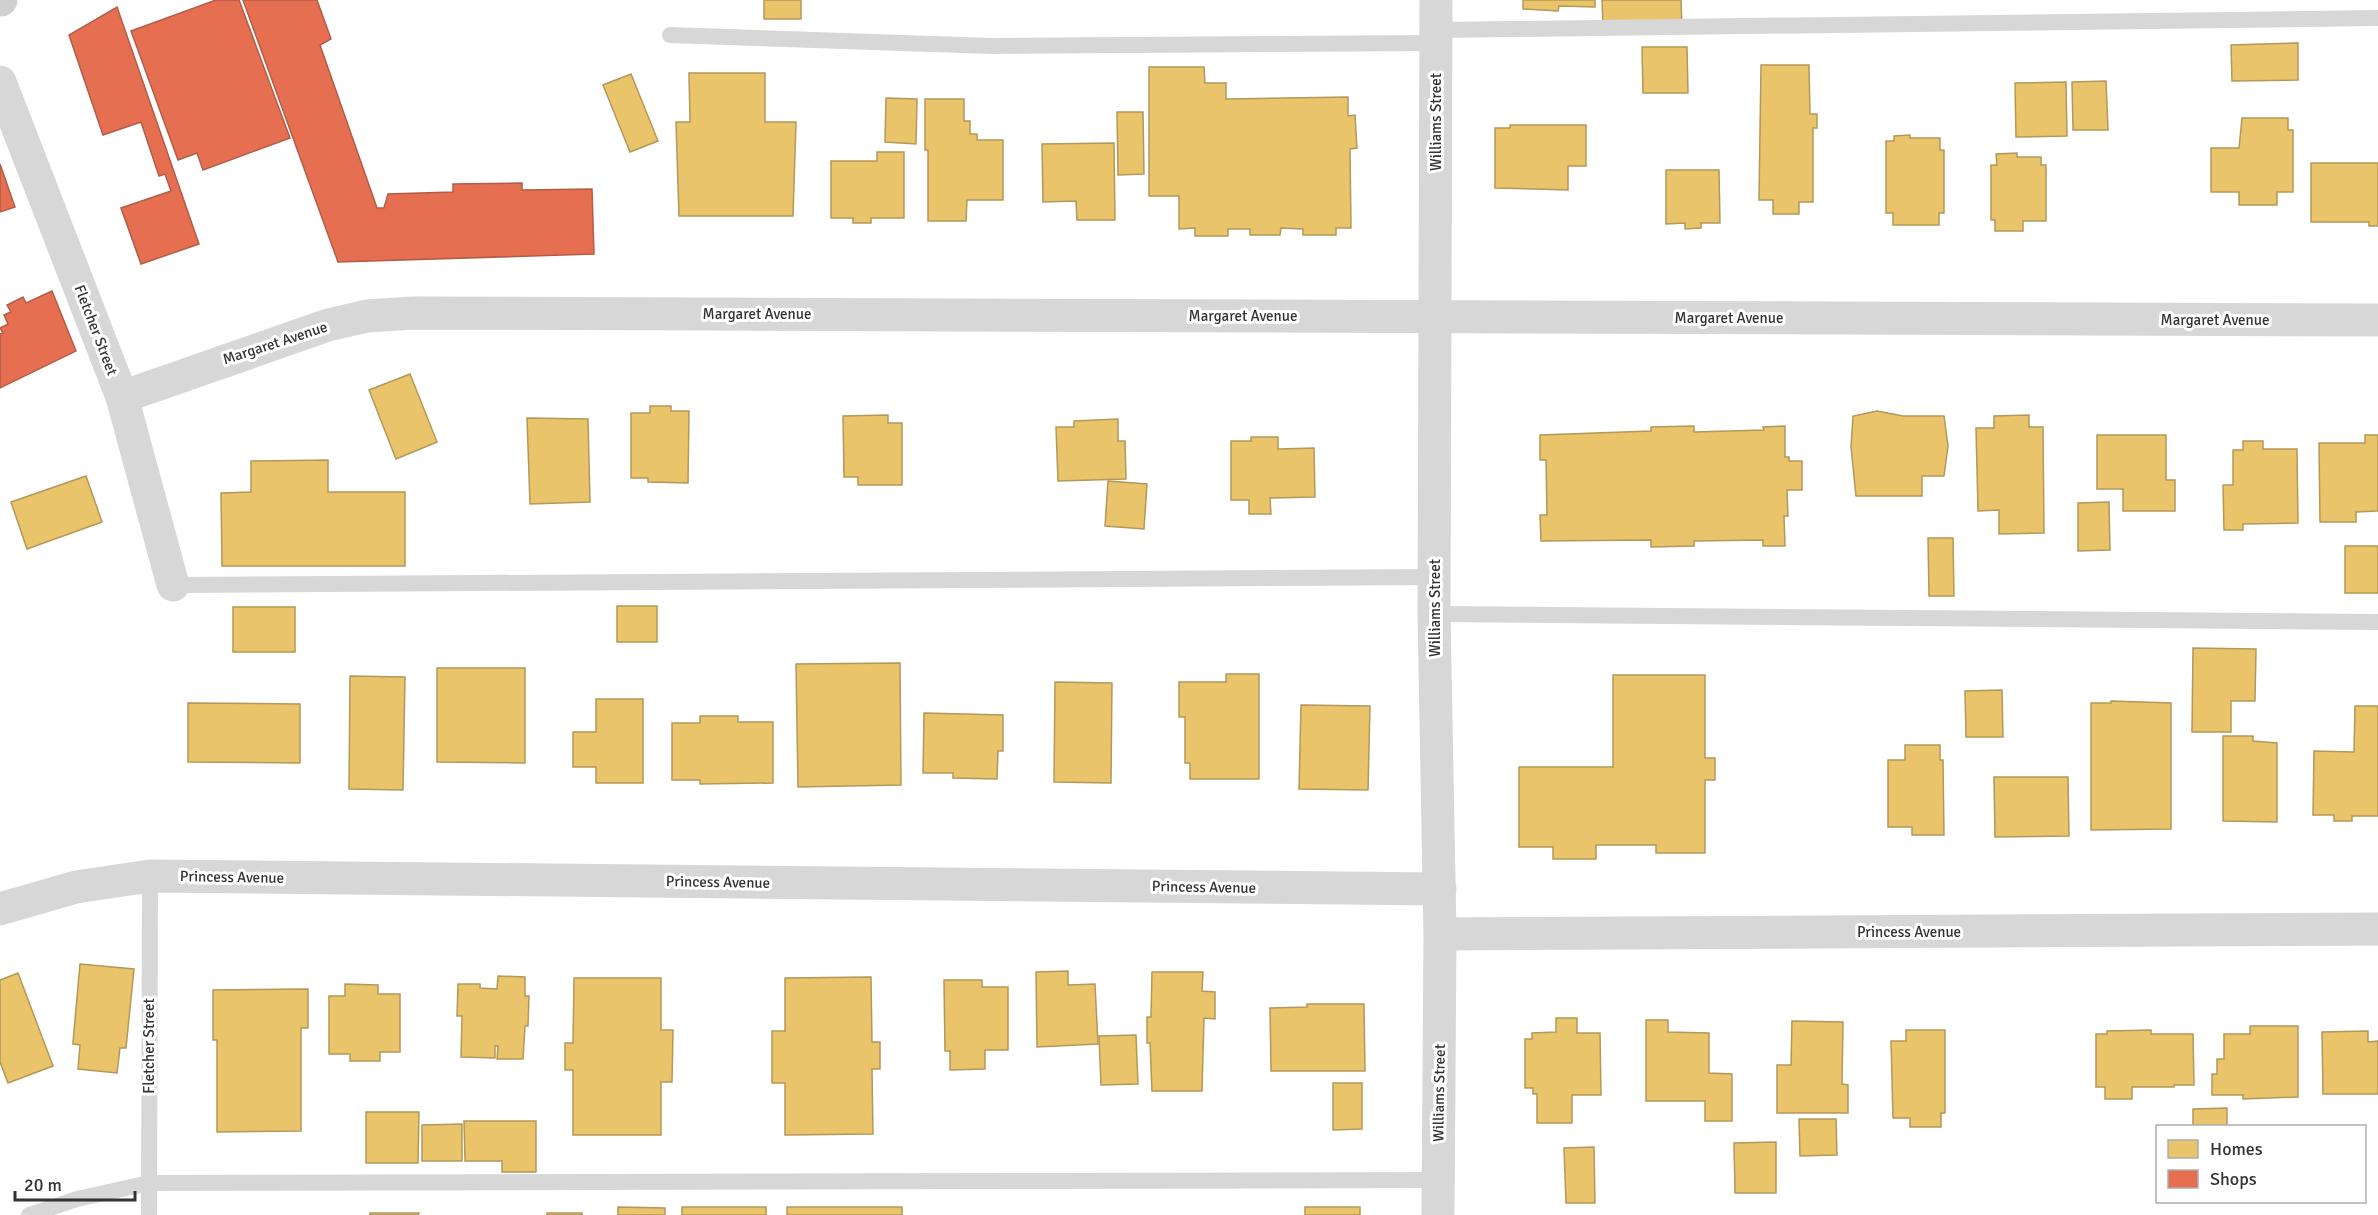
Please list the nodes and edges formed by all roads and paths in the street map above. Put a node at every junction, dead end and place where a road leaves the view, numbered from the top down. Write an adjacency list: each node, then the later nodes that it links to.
1 (2378, 18): 2 (lane)
2 (1436, 24): 3 (lane); 5 (street, Williams Street)
3 (670, 35)
4 (0, 82): 7 (street, Fletcher Street)
5 (1435, 317): 6 (street, Margaret Avenue); 7 (street, Margaret Avenue); 8 (street, Williams Street)
6 (2378, 320)
7 (122, 397): 9 (street, Fletcher Street)
8 (1435, 577): 9 (lane); 10 (street, Williams Street)
9 (173, 585)
10 (1434, 614): 11 (lane); 13 (street, Williams Street)
11 (2378, 622)
12 (150, 876): 13 (street, Princess Avenue); 14 (street, Princess Avenue); 18 (lane, Fletcher Street)
13 (1440, 889): 16 (street, Williams Street)
14 (0, 909)
15 (2378, 929): 16 (street, Princess Avenue)
16 (1440, 934): 17 (street, Williams Street)
17 (1438, 1180): 18 (lane); 21 (street, Williams Street)
18 (149, 1183): 19 (lane); 20 (lane, Fletcher Street)
19 (29, 1215)
20 (148, 1215)
21 (1438, 1215)

